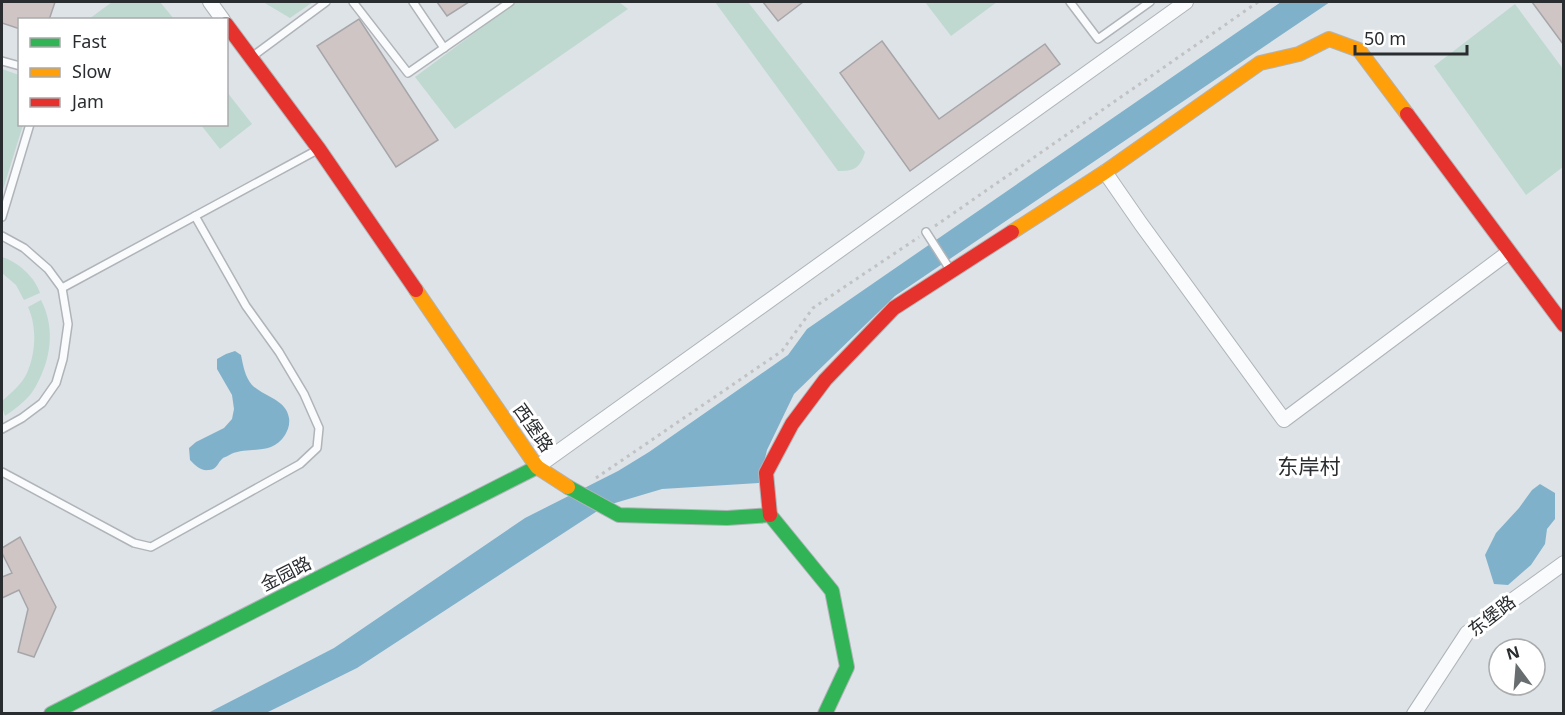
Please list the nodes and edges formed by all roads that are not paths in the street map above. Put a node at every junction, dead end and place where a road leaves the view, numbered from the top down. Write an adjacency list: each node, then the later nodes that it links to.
1 (210, 2): 9 (street)
2 (326, 2): 12 (lane)
3 (353, 2): 11 (lane)
4 (413, 2): 11 (lane)
5 (510, 2): 11 (lane)
6 (1070, 2): 7 (lane)
7 (1150, 2)
8 (1186, 2): 27 (street)
9 (222, 18)
10 (228, 27): 12 (street, 西堡路)
11 (444, 48)
12 (251, 57): 16 (street, 西堡路)
13 (2, 61): 14 (lane)
14 (18, 65)
15 (29, 126): 19 (lane)
16 (319, 150): 18 (lane); 27 (street, 西堡路)
17 (1106, 172): 22 (street); 22 (street); 23 (street)
18 (195, 216): 24 (lane); 28 (lane)
19 (2, 217)
20 (926, 232): 23 (lane)
21 (2, 236): 24 (lane)
22 (1509, 252): 25 (street)
23 (951, 271): 29 (street)
24 (62, 288): 26 (lane)
25 (1563, 325)
26 (2, 429)
27 (537, 467): 29 (street, 西堡路); 31 (street, 金园路)
28 (2, 472)
29 (770, 515): 32 (street)
30 (1563, 562): 33 (street, 东堡路)
31 (51, 714)
32 (825, 714)
33 (1414, 714)

